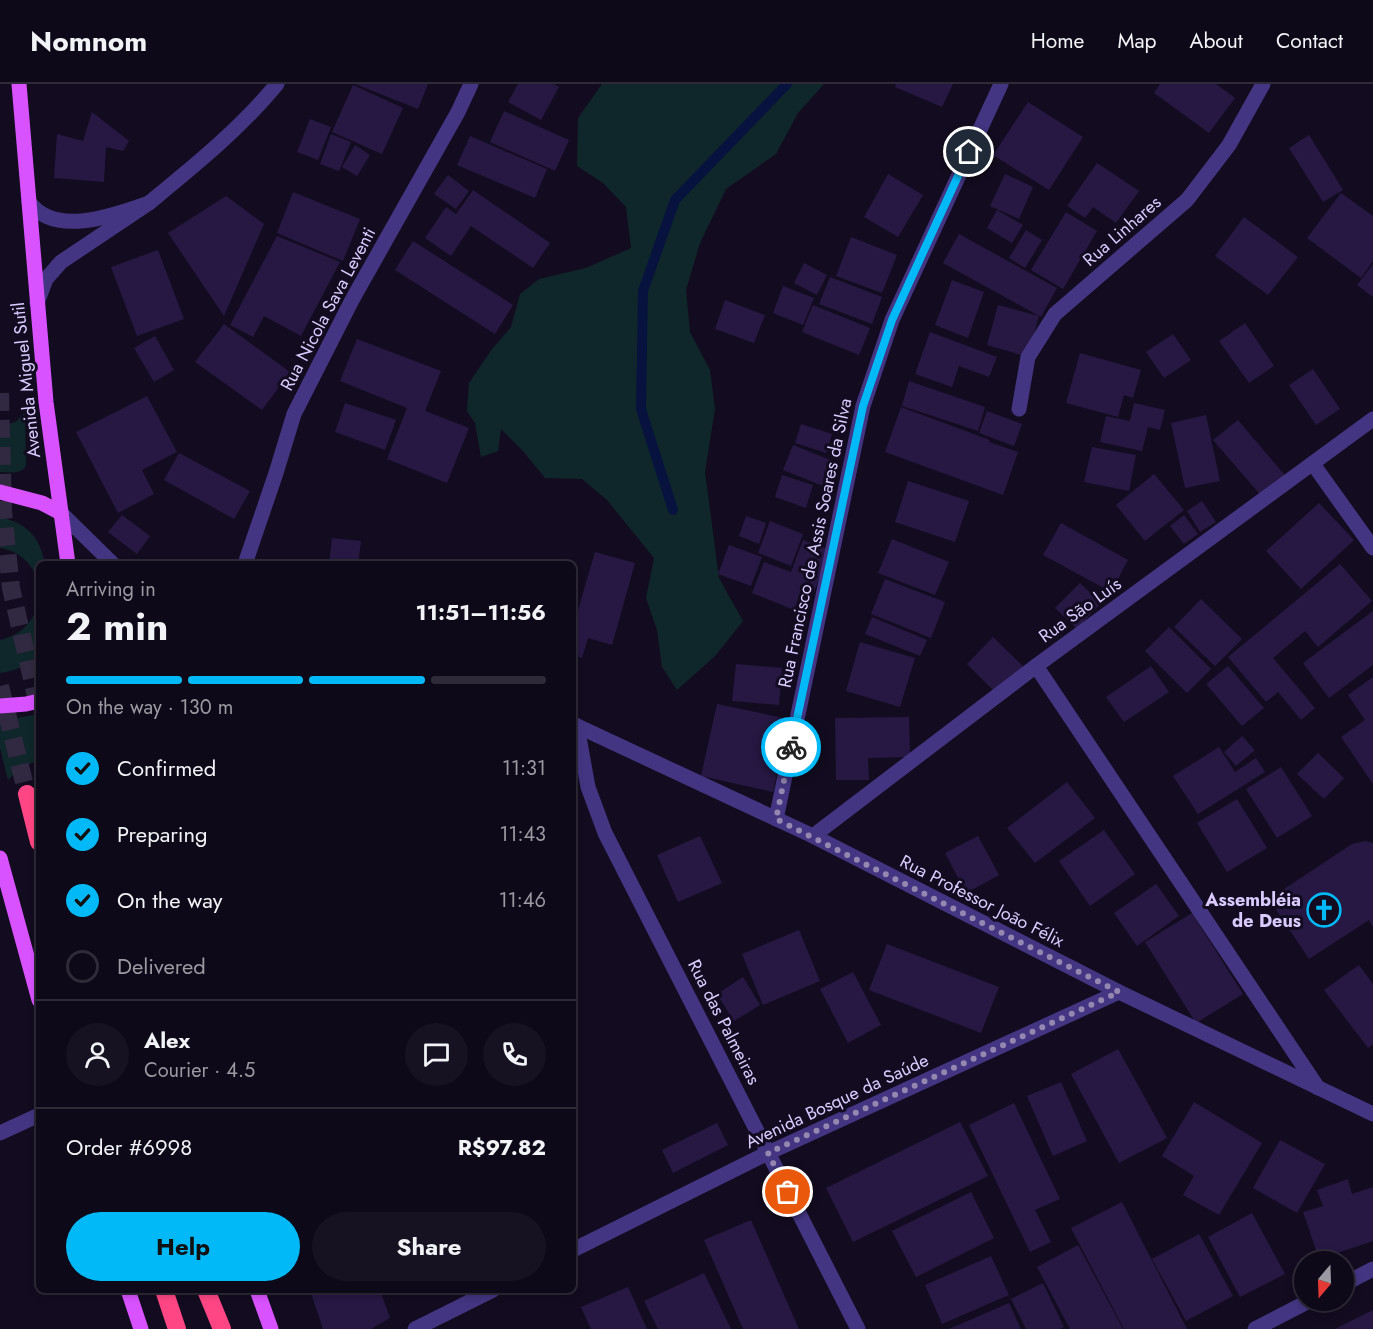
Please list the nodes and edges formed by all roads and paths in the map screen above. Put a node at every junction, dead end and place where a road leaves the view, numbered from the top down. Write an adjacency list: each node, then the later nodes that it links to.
1 (19, 84): 6 (main road, Avenida Miguel Sutil)
2 (277, 84): 7 (street)
3 (471, 84): 17 (street, Rua Nicola Sava Leventi)
4 (1001, 84): 24 (street, Rua Francisco de Assis Soares da Silva)
5 (1263, 84): 9 (street, Rua Linhares)
6 (29, 202): 7 (street); 8 (main road, Avenida Miguel Sutil)
7 (149, 203): 8 (street)
8 (37, 303): 13 (main road, Avenida Miguel Sutil)
9 (1019, 409)
10 (1373, 418): 11 (street, Rua São Luís)
11 (1313, 464): 14 (street); 18 (street, Rua São Luís)
12 (0, 492): 13 (main road)
13 (61, 513): 15 (main road, Avenida Miguel Sutil); 16 (street)
14 (1373, 548)
15 (68, 561)
16 (110, 561)
17 (246, 561)
18 (1036, 666): 26 (street, Rua São Luís); 30 (street)
19 (36, 701): 20 (main road)
20 (0, 706)
21 (576, 725): 24 (street, Rua Professor João Félix)
22 (576, 730): 34 (street, Rua das Palmeiras)
23 (27, 794): 25 (highway)
24 (776, 819): 26 (street, Rua Professor João Félix)
25 (36, 830)
26 (813, 836): 29 (street, Rua Professor João Félix)
27 (0, 858): 28 (main road)
28 (36, 989)
29 (1119, 992): 30 (street, Rua Professor João Félix); 34 (street, Avenida Bosque da Saúde)
30 (1318, 1088): 31 (street, Rua Professor João Félix)
31 (1373, 1114)
32 (36, 1116): 33 (street)
33 (0, 1132)
34 (768, 1153): 35 (street, Avenida Bosque da Saúde); 49 (street, Rua das Palmeiras)
35 (576, 1249)
36 (1373, 1269): 37 (street)
37 (1354, 1279)
38 (129, 1293): 44 (main road)
39 (165, 1293): 45 (highway)
40 (207, 1293): 46 (highway)
41 (258, 1293): 47 (main road)
42 (487, 1293): 48 (street)
43 (1294, 1309): 50 (street)
44 (141, 1329)
45 (177, 1329)
46 (222, 1329)
47 (271, 1329)
48 (415, 1329)
49 (858, 1329)
50 (1255, 1329)

